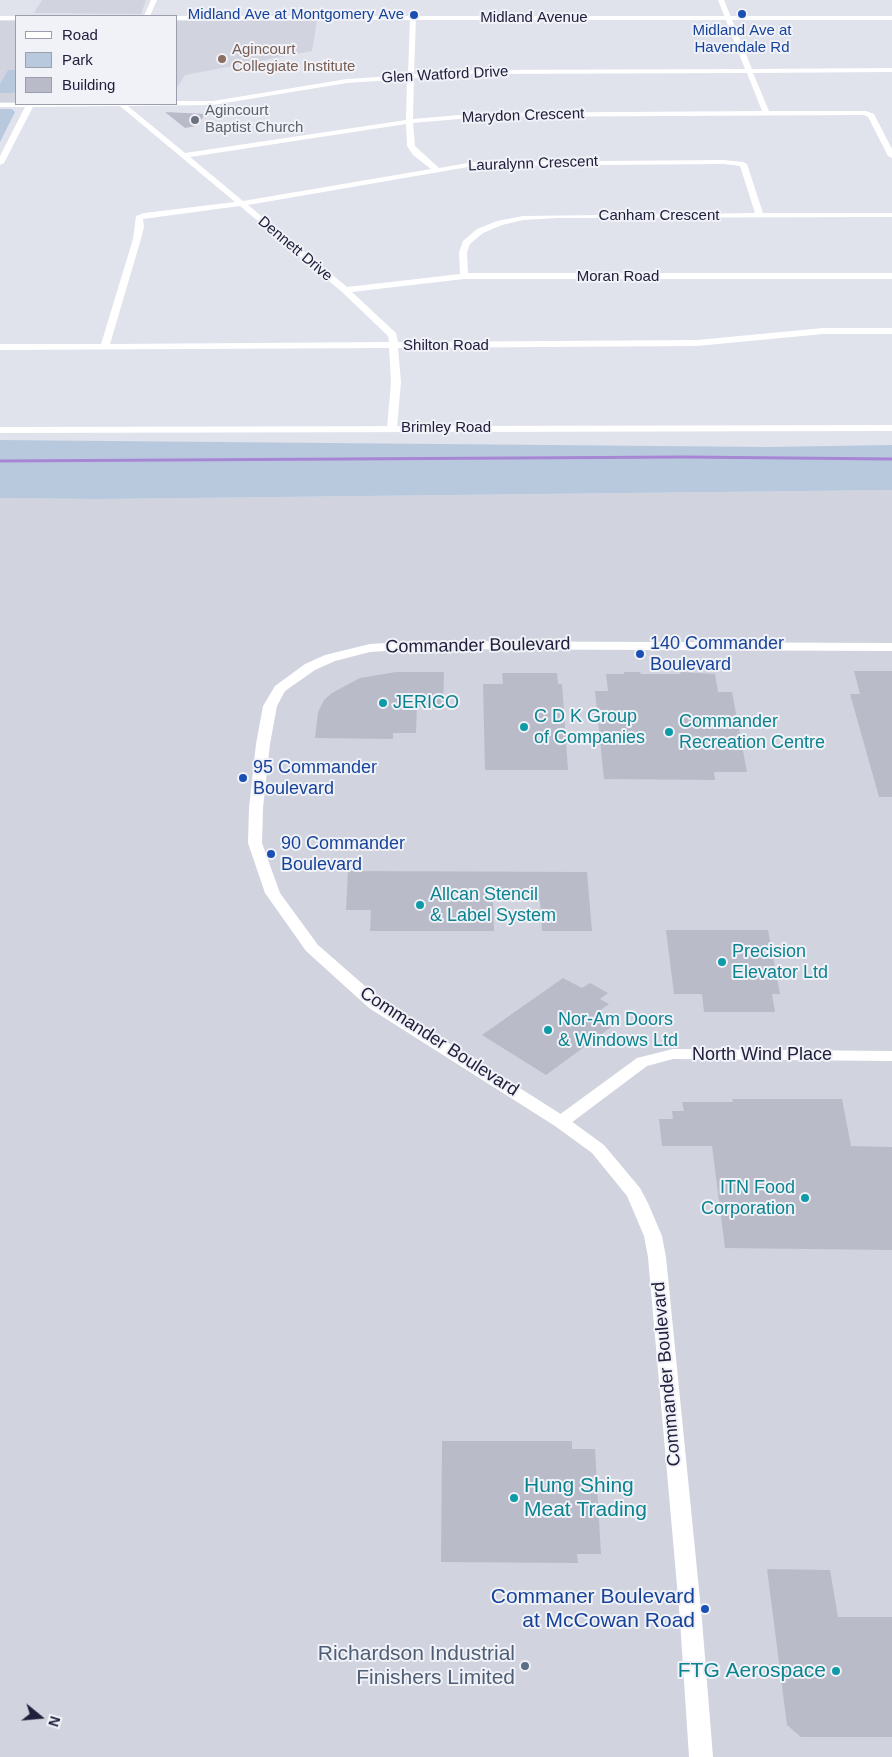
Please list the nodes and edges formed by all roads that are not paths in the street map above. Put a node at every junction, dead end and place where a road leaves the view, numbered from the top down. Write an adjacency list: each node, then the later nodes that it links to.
1 (154, 0): 3 (street)
2 (721, 0): 8 (street)
3 (147, 15)
4 (0, 18): 5 (main road)
5 (15, 18)
6 (178, 18): 7 (main road, Midland Avenue)
7 (413, 18): 8 (main road, Midland Avenue); 12 (street)
8 (727, 18): 9 (main road, Midland Avenue); 10 (street)
9 (892, 18)
10 (748, 70): 11 (street, Glen Watford Drive); 12 (street, Glen Watford Drive); 17 (street)
11 (892, 70)
12 (410, 75): 13 (street, Glen Watford Drive); 18 (street)
13 (178, 103)
14 (0, 105): 15 (street, Glen Watford Drive)
15 (30, 105): 16 (street, Glen Watford Drive); 21 (street)
16 (124, 105): 19 (street, Dennett Drive)
17 (766, 113): 18 (street, Marydon Crescent); 20 (street, Marydon Crescent)
18 (410, 121): 19 (street, Marydon Crescent); 22 (street)
19 (182, 156): 23 (street, Dennett Drive)
20 (892, 156)
21 (0, 163)
22 (438, 170): 23 (street, Lauralynn Crescent); 24 (street, Lauralynn Crescent)
23 (241, 203): 28 (street, Dennett Drive); 30 (street, Lauralynn Crescent)
24 (760, 215): 25 (street, Canham Crescent); 26 (street, Canham Crescent)
25 (892, 215)
26 (464, 276): 27 (street, Moran Road); 28 (street, Moran Road)
27 (892, 276)
28 (345, 290): 31 (street, Dennett Drive)
29 (892, 331): 31 (street, Shilton Road)
30 (105, 346): 31 (street, Shilton Road); 32 (street, Shilton Road)
31 (395, 346): 33 (street, Dennett Drive)
32 (0, 347)
33 (392, 428): 34 (main road, Brimley Road); 35 (main road, Brimley Road)
34 (892, 428)
35 (0, 430)
36 (892, 647): 38 (main road, Commander Boulevard)
37 (892, 1056): 38 (street, North Wind Place)
38 (562, 1122): 39 (main road, Commander Boulevard)
39 (701, 1757)

